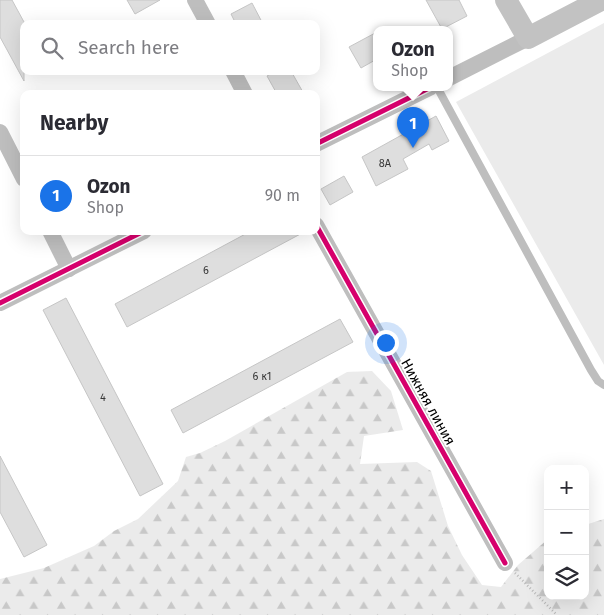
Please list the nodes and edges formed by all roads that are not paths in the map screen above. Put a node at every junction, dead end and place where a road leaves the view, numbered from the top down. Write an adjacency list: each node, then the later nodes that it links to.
1 (195, 0): 4 (street)
2 (506, 0): 5 (main road)
3 (601, 0): 5 (main road)
4 (206, 20)
5 (528, 38): 7 (street)
6 (235, 75): 8 (street)
7 (453, 76)
8 (243, 90)
9 (423, 91): 12 (street)
10 (439, 91): 19 (lane)
11 (0, 132): 13 (street)
12 (320, 142)
13 (20, 171)
14 (320, 232): 20 (street, Нижняя линия)
15 (52, 235): 17 (street)
16 (136, 235): 17 (street)
17 (69, 269): 18 (street)
18 (0, 303)
19 (604, 385)
20 (505, 563)

